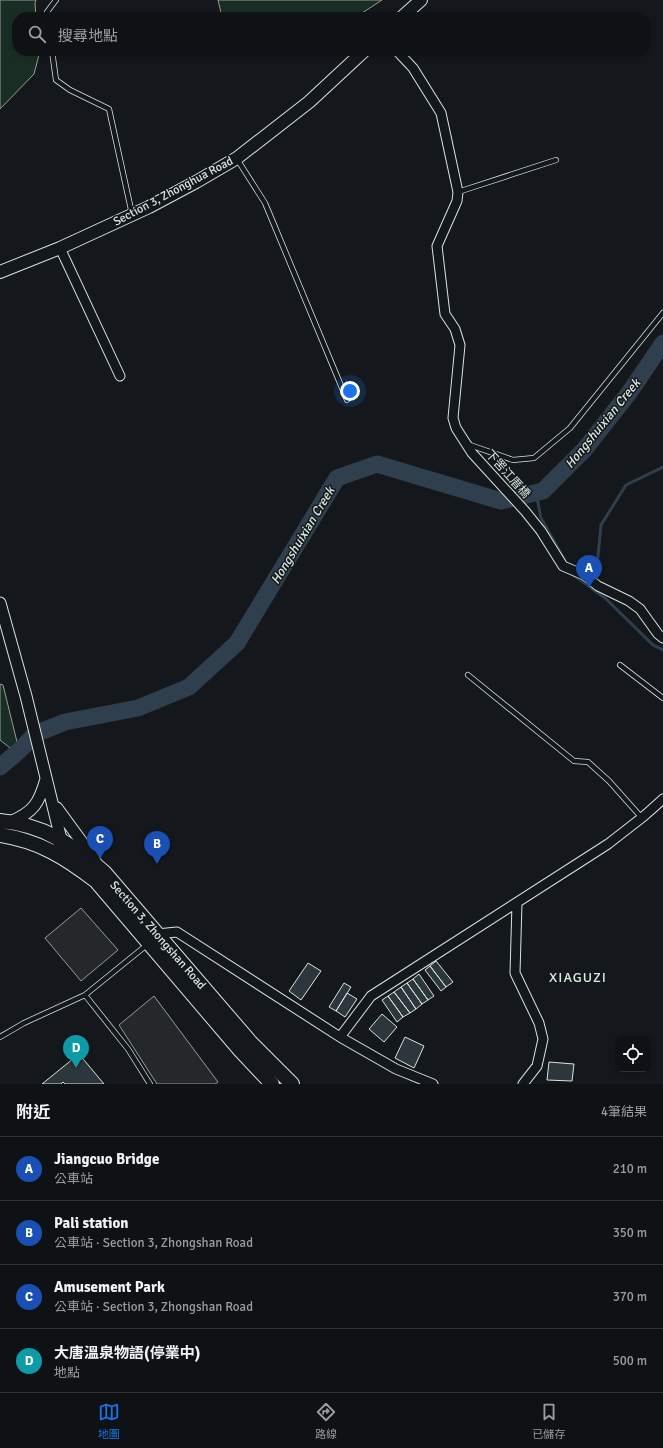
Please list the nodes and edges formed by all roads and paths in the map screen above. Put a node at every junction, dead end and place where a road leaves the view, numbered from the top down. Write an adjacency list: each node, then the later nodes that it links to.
1 (56, 0): 3 (lane)
2 (421, 0): 4 (main road)
3 (47, 12)
4 (408, 12)
5 (53, 56): 11 (lane)
6 (359, 56): 8 (main road, Section 3, Zhonghua Road)
7 (402, 56): 10 (street)
8 (237, 158): 11 (main road, Section 3, Zhonghua Road); 16 (lane)
9 (556, 160): 10 (lane)
10 (458, 192): 17 (street, 下罟江厝橋)
11 (132, 214): 12 (main road, Section 3, Zhonghua Road)
12 (60, 248): 13 (main road, Section 3, Zhonghua Road); 15 (street)
13 (0, 272)
14 (663, 313): 17 (lane)
15 (120, 376)
16 (347, 400)
17 (466, 443): 19 (street, 下罟江厝橋)
18 (0, 603): 23 (street)
19 (663, 638)
20 (620, 665): 22 (lane)
21 (468, 675): 26 (lane)
22 (663, 698)
23 (46, 778): 25 (street); 27 (street)
24 (663, 798): 26 (street)
25 (52, 801): 28 (street); 29 (street)
26 (642, 818): 30 (street)
27 (2, 827): 28 (main road, Section 3, Zhongshan Road)
28 (59, 846): 29 (main road, Section 3, Zhongshan Road); 31 (main road, Section 3, Zhongshan Road)
29 (104, 872): 31 (main road, Section 3, Zhongshan Road)
30 (517, 903): 34 (street); 39 (street)
31 (153, 939): 32 (lane); 34 (street); 36 (main road, Section 3, Zhongshan Road); 37 (main road, Section 3, Zhongshan Road)
32 (85, 995): 33 (lane); 35 (lane)
33 (0, 1037)
34 (340, 1037): 38 (street)
35 (150, 1084)
36 (272, 1084)
37 (292, 1084)
38 (433, 1084)
39 (524, 1084)

